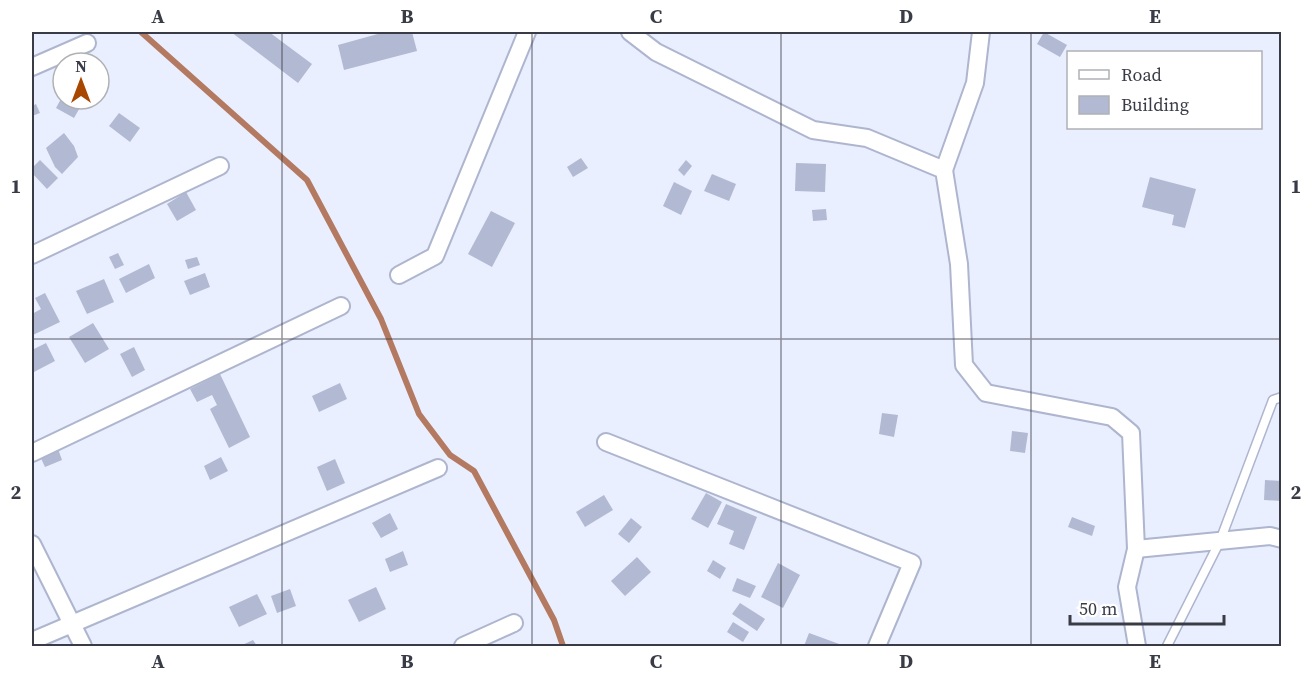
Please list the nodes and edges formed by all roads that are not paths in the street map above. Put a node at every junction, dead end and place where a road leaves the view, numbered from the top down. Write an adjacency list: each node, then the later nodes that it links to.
1 (527, 32): 9 (street)
2 (630, 32): 7 (street)
3 (981, 32): 7 (street)
4 (87, 43): 5 (street)
5 (32, 67)
6 (220, 166): 8 (street)
7 (944, 170): 18 (street)
8 (32, 255)
9 (399, 275)
10 (341, 306): 13 (street)
11 (1281, 397): 16 (lane)
12 (606, 442): 24 (street)
13 (32, 453)
14 (438, 468): 20 (street)
15 (1281, 539): 16 (street)
16 (1220, 541): 18 (street); 26 (lane)
17 (32, 544): 20 (street)
18 (1136, 549): 25 (street)
19 (514, 623): 23 (street)
20 (71, 625): 21 (street); 22 (street)
21 (32, 641)
22 (83, 646)
23 (463, 646)
24 (877, 646)
25 (1137, 646)
26 (1167, 646)

